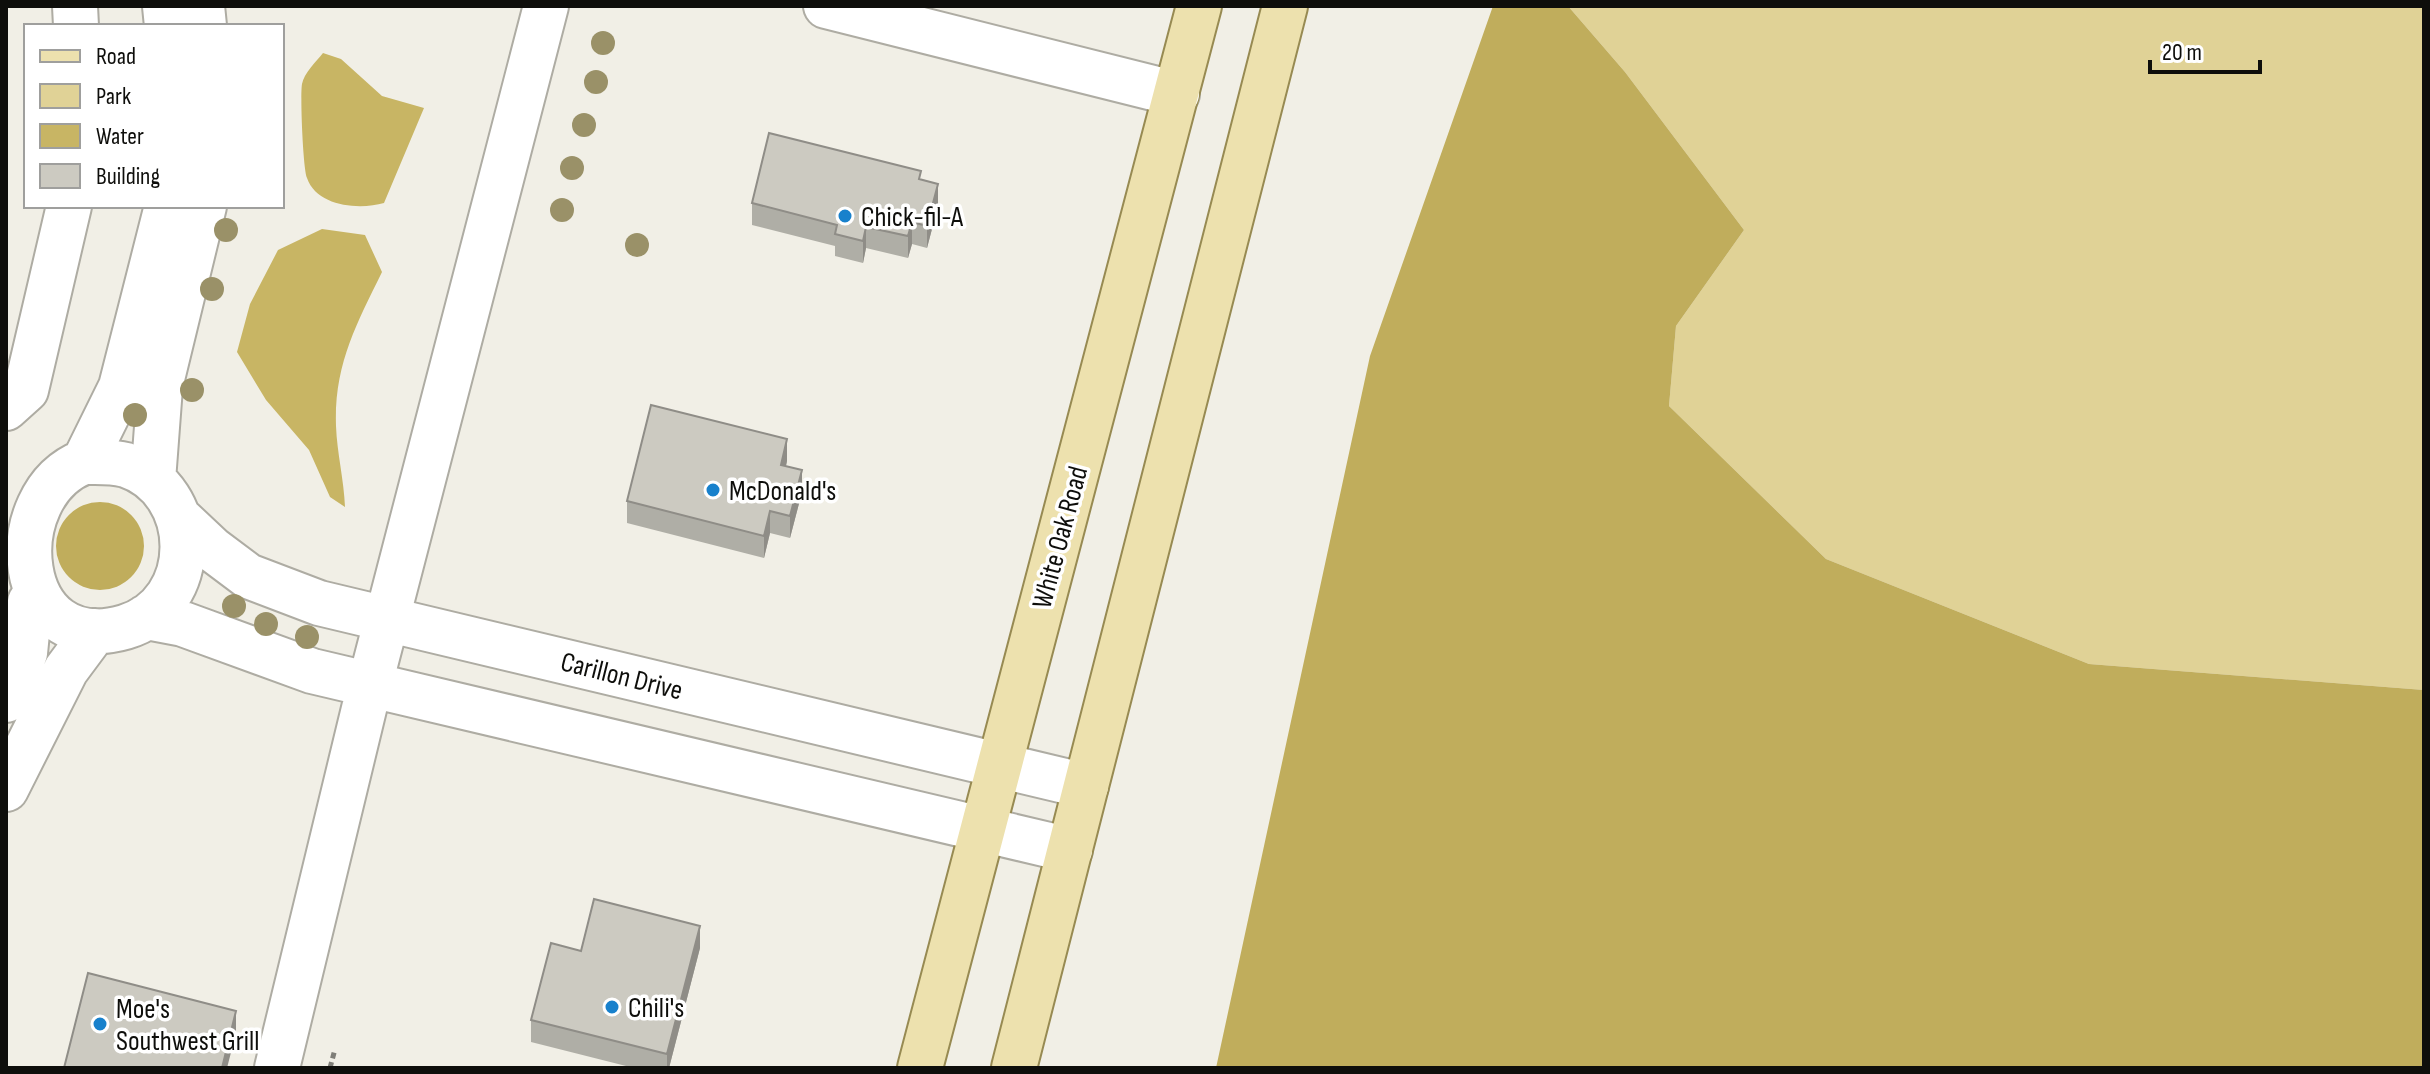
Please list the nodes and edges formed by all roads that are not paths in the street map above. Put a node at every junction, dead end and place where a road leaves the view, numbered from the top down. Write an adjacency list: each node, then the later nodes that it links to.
1 (546, 6): 15 (street)
2 (826, 6): 5 (street)
3 (1199, 6): 5 (main road, White Oak Road)
4 (1285, 6): 20 (main road)
5 (1177, 94): 19 (main road, White Oak Road)
6 (69, 208): 9 (street)
7 (166, 208): 10 (street)
8 (204, 208): 11 (street)
9 (6, 408)
10 (84, 462): 11 (street); 13 (street)
11 (153, 480): 12 (street)
12 (179, 518): 14 (street); 15 (street, Carillon Drive)
13 (30, 602): 16 (street); 18 (street)
14 (146, 617): 16 (street); 17 (street)
15 (390, 619): 17 (street); 19 (street, Carillon Drive)
16 (95, 631): 21 (street)
17 (370, 684): 22 (street); 24 (street)
18 (6, 700)
19 (999, 765): 20 (street, Carillon Drive); 22 (main road, White Oak Road)
20 (1086, 786): 23 (main road)
21 (6, 789)
22 (983, 827): 23 (street); 25 (main road, White Oak Road)
23 (1070, 850): 26 (main road)
24 (277, 1068)
25 (920, 1068)
26 (1014, 1068)

